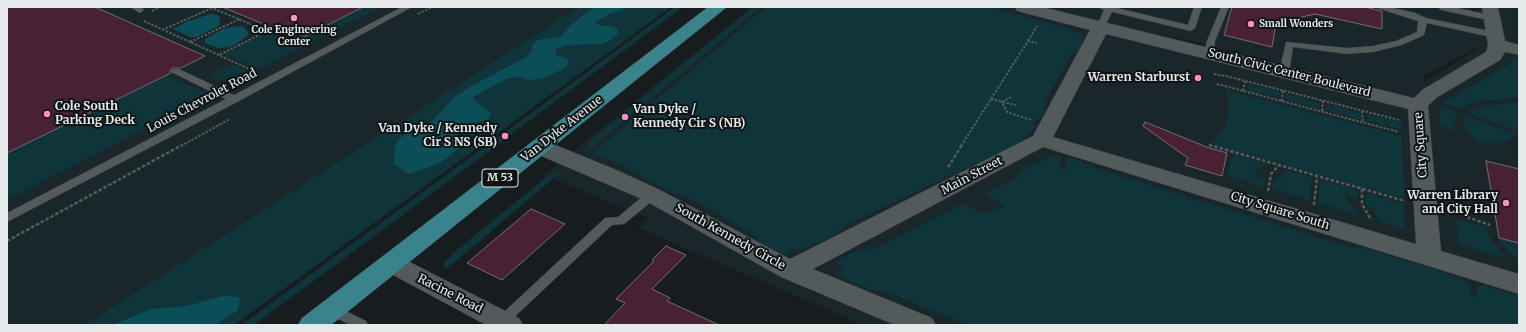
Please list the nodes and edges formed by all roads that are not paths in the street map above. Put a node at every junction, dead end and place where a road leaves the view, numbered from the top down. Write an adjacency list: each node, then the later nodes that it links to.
1 (408, 7): 15 (lane, Louis Chevrolet Road)
2 (719, 7): 18 (main road, Van Dyke Avenue / M 53)
3 (1023, 7): 8 (street, South Civic Center Boulevard)
4 (1198, 7): 8 (lane)
5 (1225, 7): 12 (lane)
6 (1378, 7): 9 (lane)
7 (1441, 7): 10 (lane)
8 (1104, 14): 12 (street, South Civic Center Boulevard); 17 (street)
9 (1423, 20): 10 (lane); 14 (lane)
10 (1494, 26): 11 (street); 16 (street)
11 (1519, 50)
12 (1209, 53): 14 (street, South Civic Center Boulevard)
13 (176, 71): 15 (lane)
14 (1283, 81): 16 (street, South Civic Center Boulevard)
15 (235, 99): 20 (lane, Louis Chevrolet Road)
16 (1412, 113): 21 (street, City Square)
17 (1038, 131): 21 (street, City Square South); 23 (street, Main Street)
18 (540, 147): 19 (street, South Kennedy Circle); 22 (main road, Van Dyke Avenue / M 53)
19 (652, 195): 23 (street, South Kennedy Circle); 26 (lane)
20 (7, 218)
21 (1429, 256): 24 (street, City Square South)
22 (391, 263): 25 (main road, Van Dyke Avenue / M 53); 26 (street, Racine Road)
23 (790, 270): 29 (street, South Kennedy Circle)
24 (1519, 284)
25 (332, 309): 27 (main road, Van Dyke Avenue / M 53); 28 (lane)
26 (503, 324)
27 (312, 325)
28 (361, 325)
29 (922, 325)

